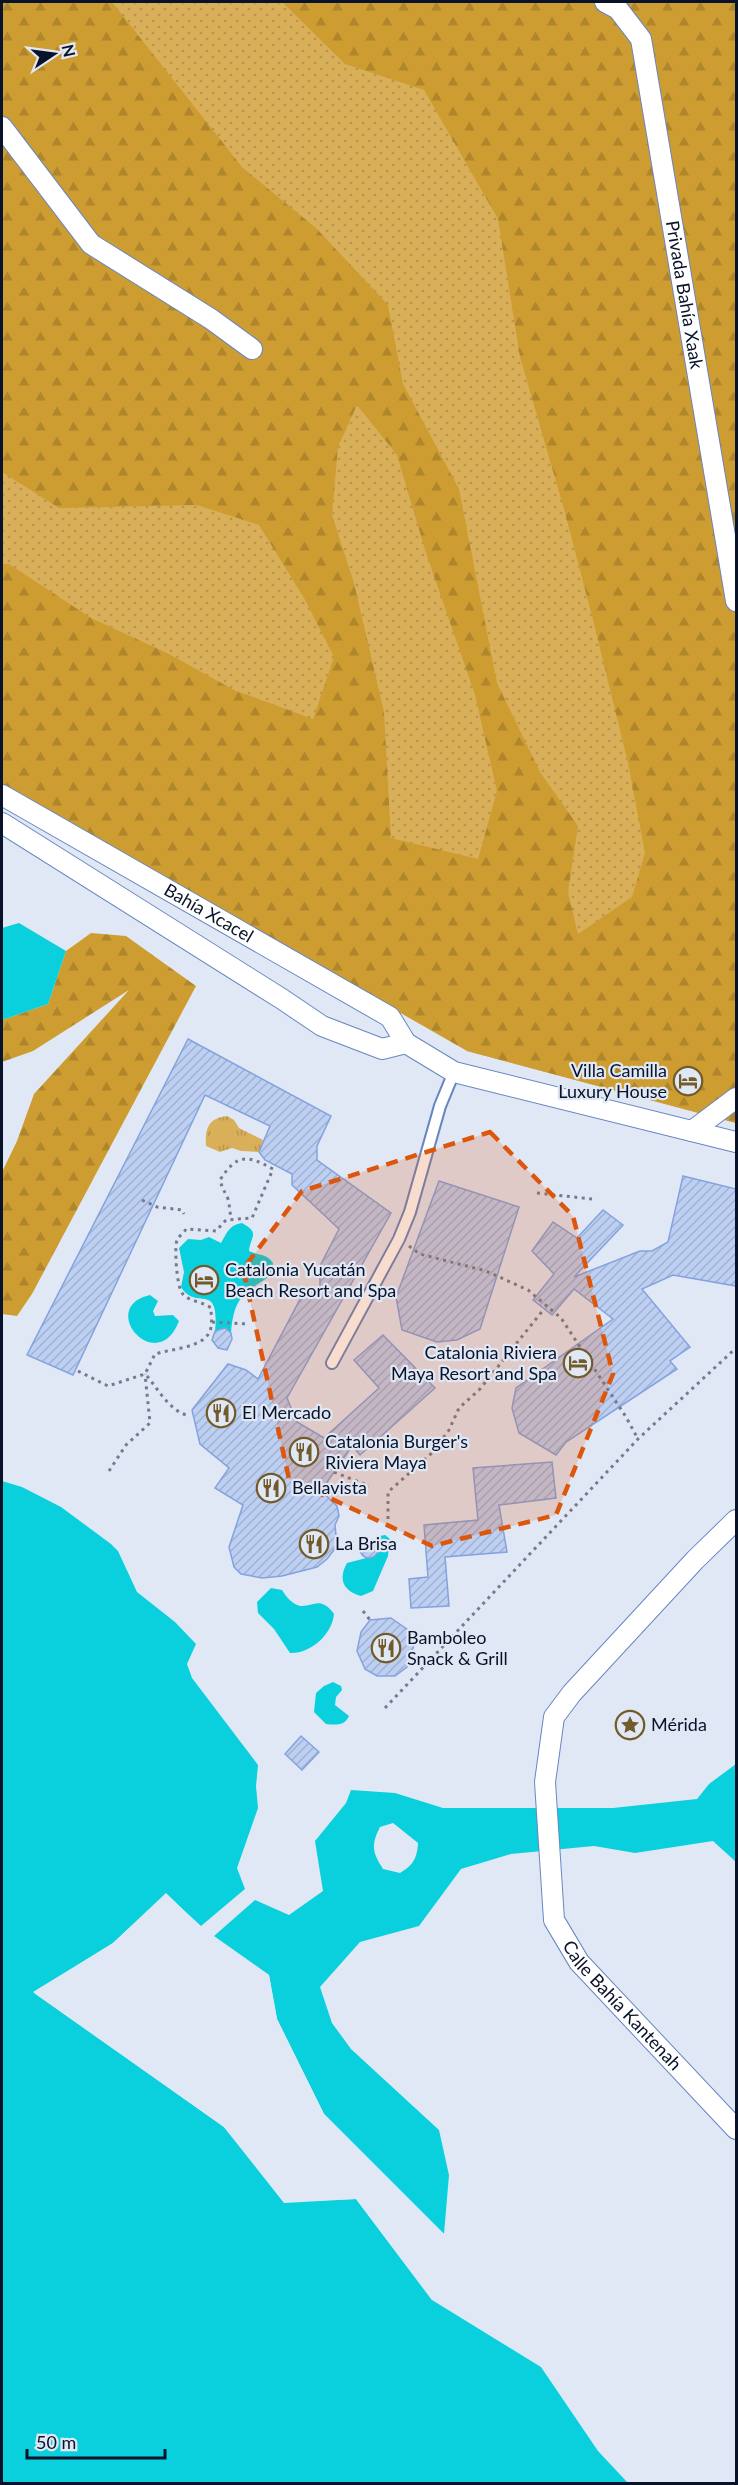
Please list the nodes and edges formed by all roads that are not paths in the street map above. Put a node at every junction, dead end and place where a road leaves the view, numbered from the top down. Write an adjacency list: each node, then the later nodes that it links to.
1 (605, 2): 4 (street, Privada Bahía Xaak)
2 (2, 127): 3 (street)
3 (252, 349)
4 (736, 601)
5 (2, 795): 7 (street, Bahía Xcacel)
6 (2, 824): 7 (street, Bahía Xcacel)
7 (406, 1043): 8 (street, Bahía Xcacel)
8 (454, 1072): 10 (street, Bahía Xcacel); 12 (lane)
9 (736, 1098): 10 (street)
10 (692, 1131): 11 (street, Bahía Xcacel)
11 (736, 1142)
12 (332, 1363)
13 (733, 1532): 14 (street, Calle Bahía Kantenah)
14 (736, 2126)

